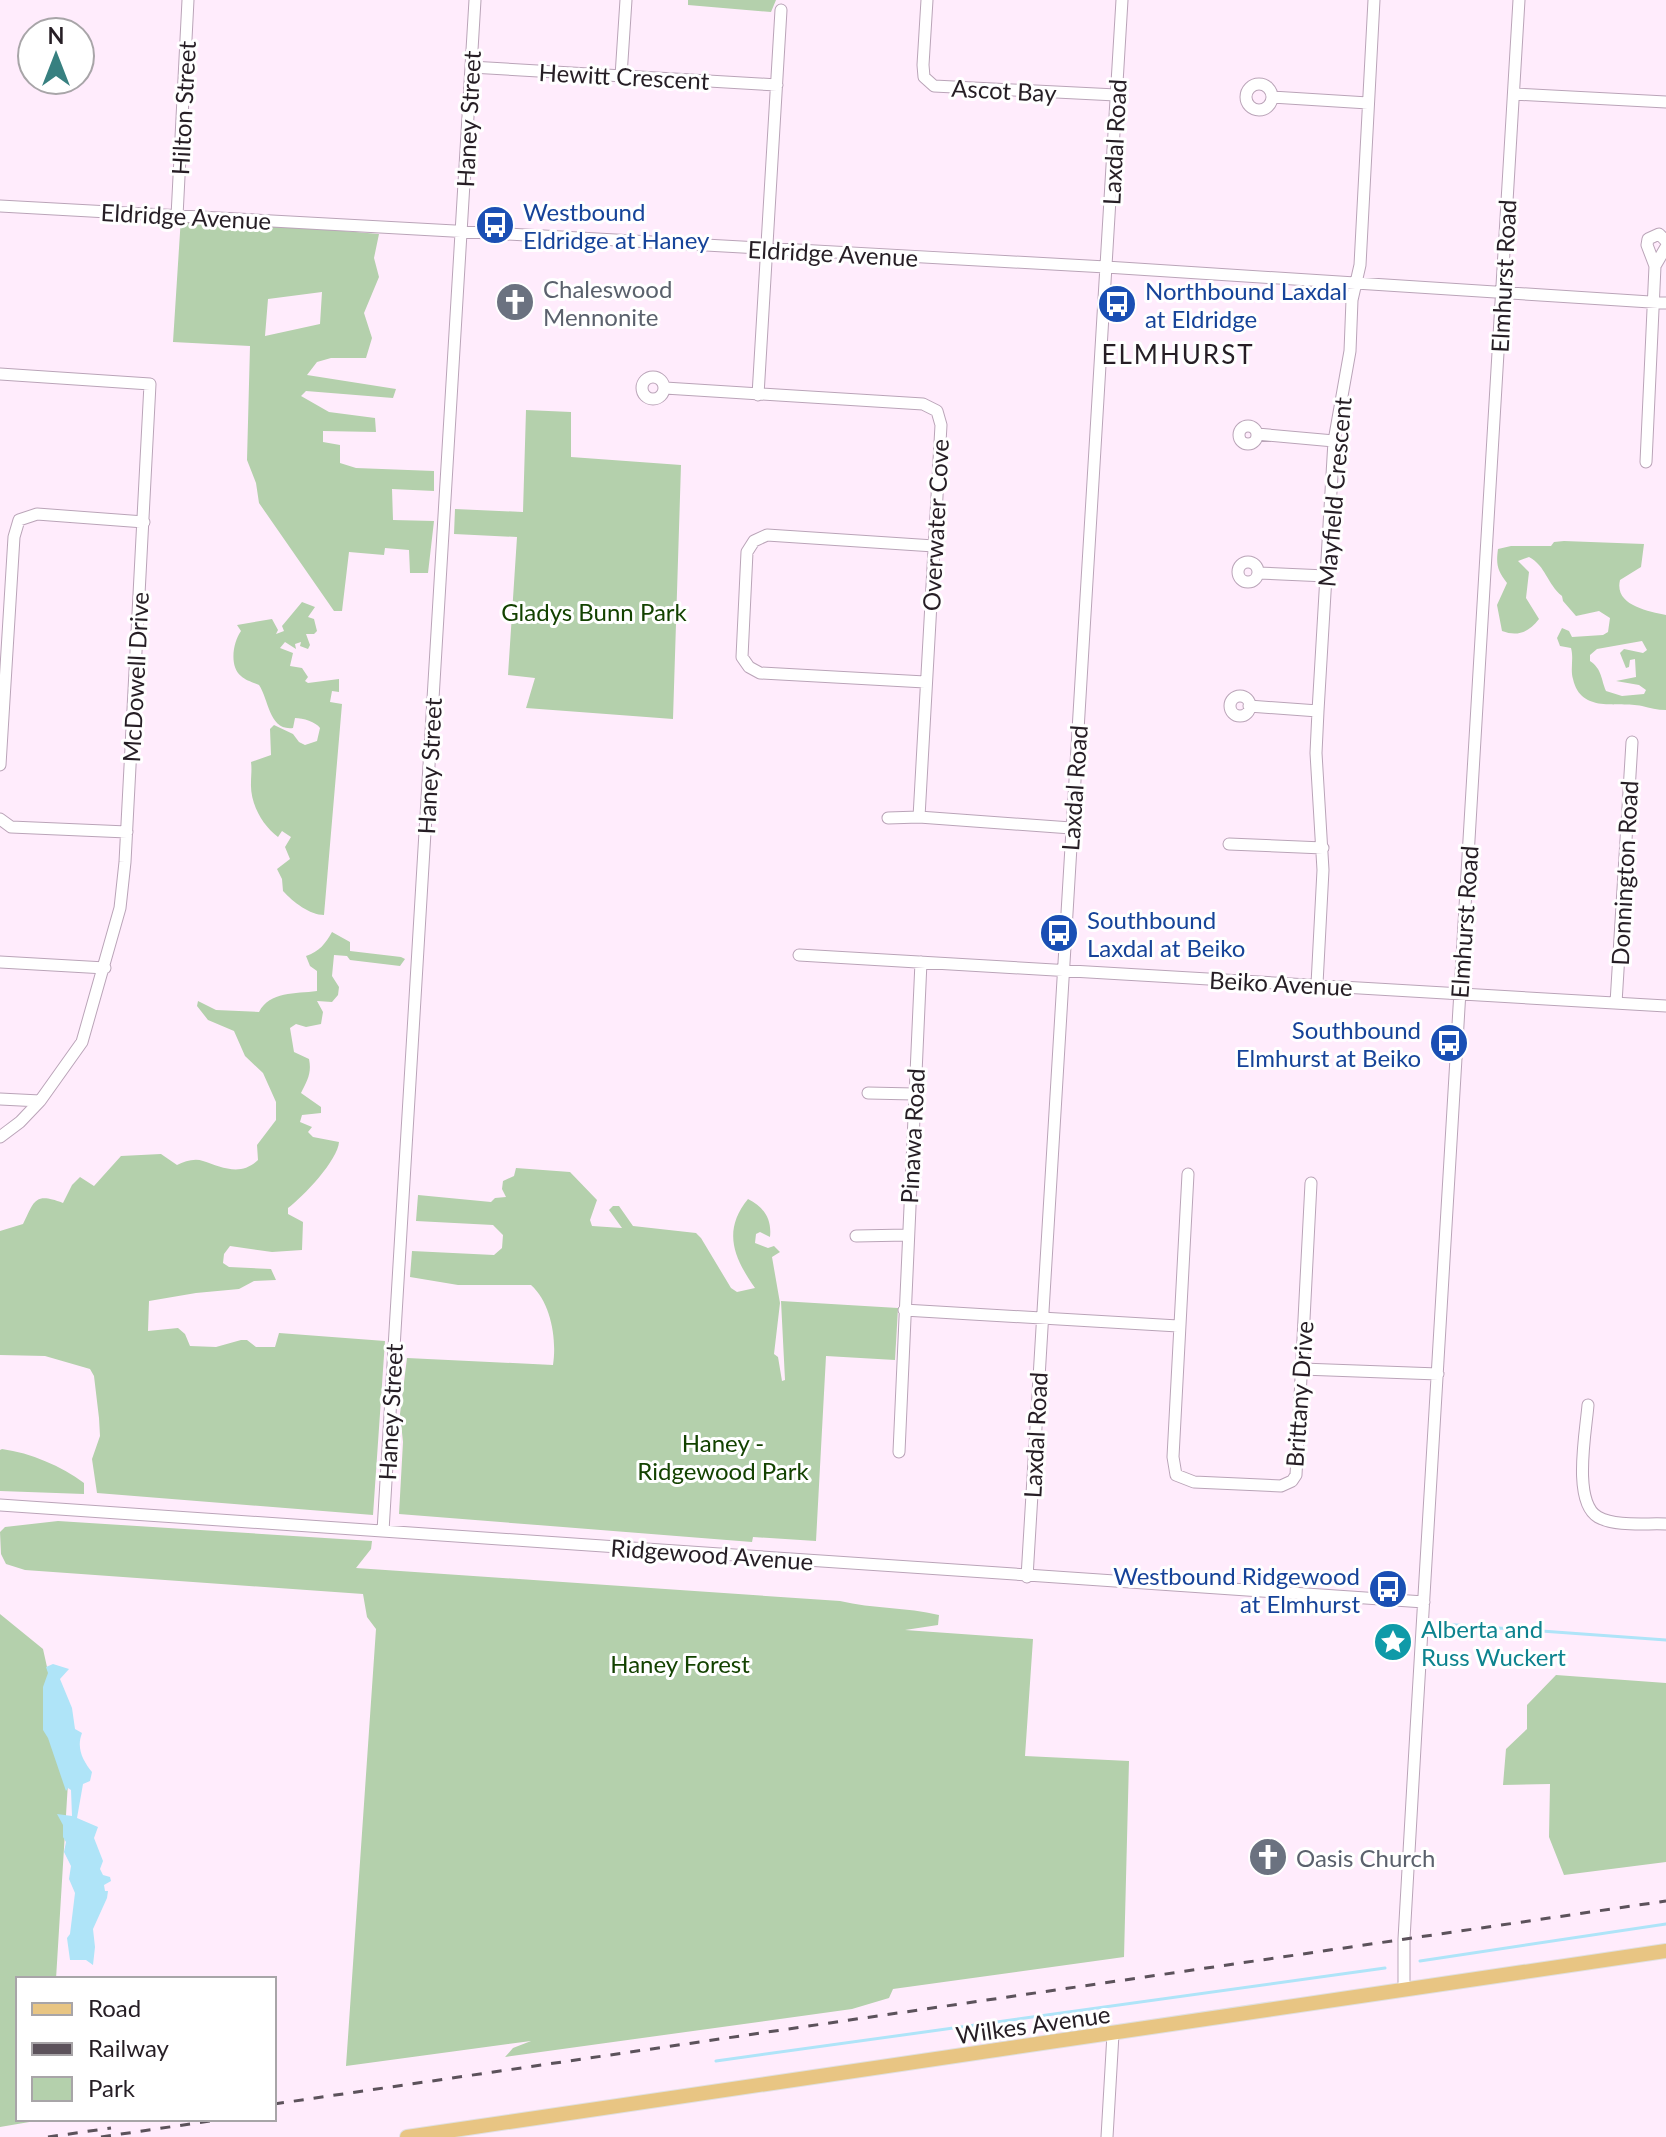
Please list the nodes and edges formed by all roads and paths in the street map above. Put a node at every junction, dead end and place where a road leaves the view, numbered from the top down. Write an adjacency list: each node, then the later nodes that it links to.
1 (188, 0): 18 (street, Hilton Street)
2 (475, 0): 9 (street, Haney Street)
3 (626, 0): 10 (street)
4 (927, 0): 13 (street, Ascot Bay)
5 (1122, 0): 13 (street, Laxdal Road)
6 (1374, 0): 16 (street, Mayfield Crescent)
7 (1519, 0): 12 (street, Elmhurst Road)
8 (781, 10): 11 (street)
9 (471, 67): 10 (street, Hewitt Crescent); 19 (street, Haney Street)
10 (621, 76): 11 (street, Hewitt Crescent)
11 (777, 85): 22 (street)
12 (1514, 94): 15 (street); 26 (street, Elmhurst Road)
13 (1116, 95): 24 (street, Laxdal Road)
14 (1272, 97): 16 (street)
15 (1666, 102)
16 (1368, 103): 25 (street, Mayfield Crescent)
17 (0, 206): 18 (street, Eldridge Avenue)
18 (177, 216): 19 (street, Eldridge Avenue)
19 (461, 231): 22 (street, Eldridge Avenue); 77 (street, Haney Street)
20 (1666, 241): 23 (street)
21 (1666, 247): 23 (street)
22 (768, 249): 24 (street, Eldridge Avenue); 30 (street)
23 (1655, 266): 27 (street)
24 (1106, 267): 25 (street, Eldridge Avenue); 46 (street, Laxdal Road)
25 (1356, 283): 26 (street, Eldridge Avenue); 32 (street, Mayfield Crescent)
26 (1502, 295): 27 (street, Eldridge Avenue); 56 (street, Elmhurst Road)
27 (1661, 303): 33 (street)
28 (0, 374): 34 (street, McDowell Drive)
29 (665, 388): 30 (street, Overwater Cove)
30 (758, 395): 35 (street, Overwater Cove)
31 (1257, 434): 32 (street)
32 (1334, 441): 37 (street, Mayfield Crescent)
33 (1646, 462)
34 (144, 522): 42 (street); 47 (street, McDowell Drive)
35 (934, 546): 38 (street, Overwater Cove); 38 (street)
36 (1258, 573): 37 (street)
37 (1326, 576): 40 (street, Mayfield Crescent)
38 (925, 682): 43 (street, Overwater Cove)
39 (1249, 706): 40 (street)
40 (1318, 711): 49 (street, Mayfield Crescent)
41 (1632, 742): 57 (street, Donnington Road)
42 (0, 765)
43 (919, 817): 44 (street); 46 (street)
44 (888, 818)
45 (0, 819): 47 (street)
46 (1071, 828): 54 (street, Laxdal Road)
47 (127, 832): 53 (street, McDowell Drive)
48 (1229, 844): 49 (street)
49 (1323, 848): 55 (street, Mayfield Crescent)
50 (799, 955): 52 (street, Beiko Avenue)
51 (0, 962): 53 (street)
52 (921, 962): 54 (street, Beiko Avenue); 60 (street, Pinawa Road)
53 (105, 968): 62 (street, McDowell Drive)
54 (1063, 971): 55 (street, Beiko Avenue); 69 (street, Laxdal Road)
55 (1317, 984): 56 (street, Beiko Avenue)
56 (1459, 995): 57 (street, Beiko Avenue); 72 (street, Elmhurst Road)
57 (1616, 1003): 58 (street, Beiko Avenue)
58 (1666, 1006)
59 (868, 1093): 60 (street)
60 (914, 1094): 66 (street, Pinawa Road)
61 (0, 1099): 62 (street)
62 (40, 1101): 63 (street, McDowell Drive)
63 (0, 1137)
64 (1188, 1174): 70 (street, Brittany Drive)
65 (1311, 1183): 71 (street, Brittany Drive)
66 (907, 1235): 67 (street); 68 (street, Pinawa Road)
67 (856, 1236)
68 (904, 1310): 69 (street); 74 (street, Pinawa Road)
69 (1042, 1318): 70 (street); 78 (street, Laxdal Road)
70 (1178, 1326): 71 (street, Brittany Drive)
71 (1302, 1369): 72 (street)
72 (1438, 1374): 79 (street, Elmhurst Road)
73 (1588, 1405): 76 (street)
74 (899, 1452)
75 (0, 1505): 77 (street, Ridgewood Avenue)
76 (1666, 1524)
77 (383, 1531): 78 (street, Ridgewood Avenue)
78 (1027, 1577): 79 (street, Ridgewood Avenue)
79 (1424, 1602): 81 (street, Elmhurst Road)
80 (1666, 1951): 81 (main road, Wilkes Avenue)
81 (1404, 1989): 82 (main road, Wilkes Avenue)
82 (1113, 2034): 83 (main road, Wilkes Avenue); 84 (street)
83 (407, 2137)
84 (1107, 2137)

